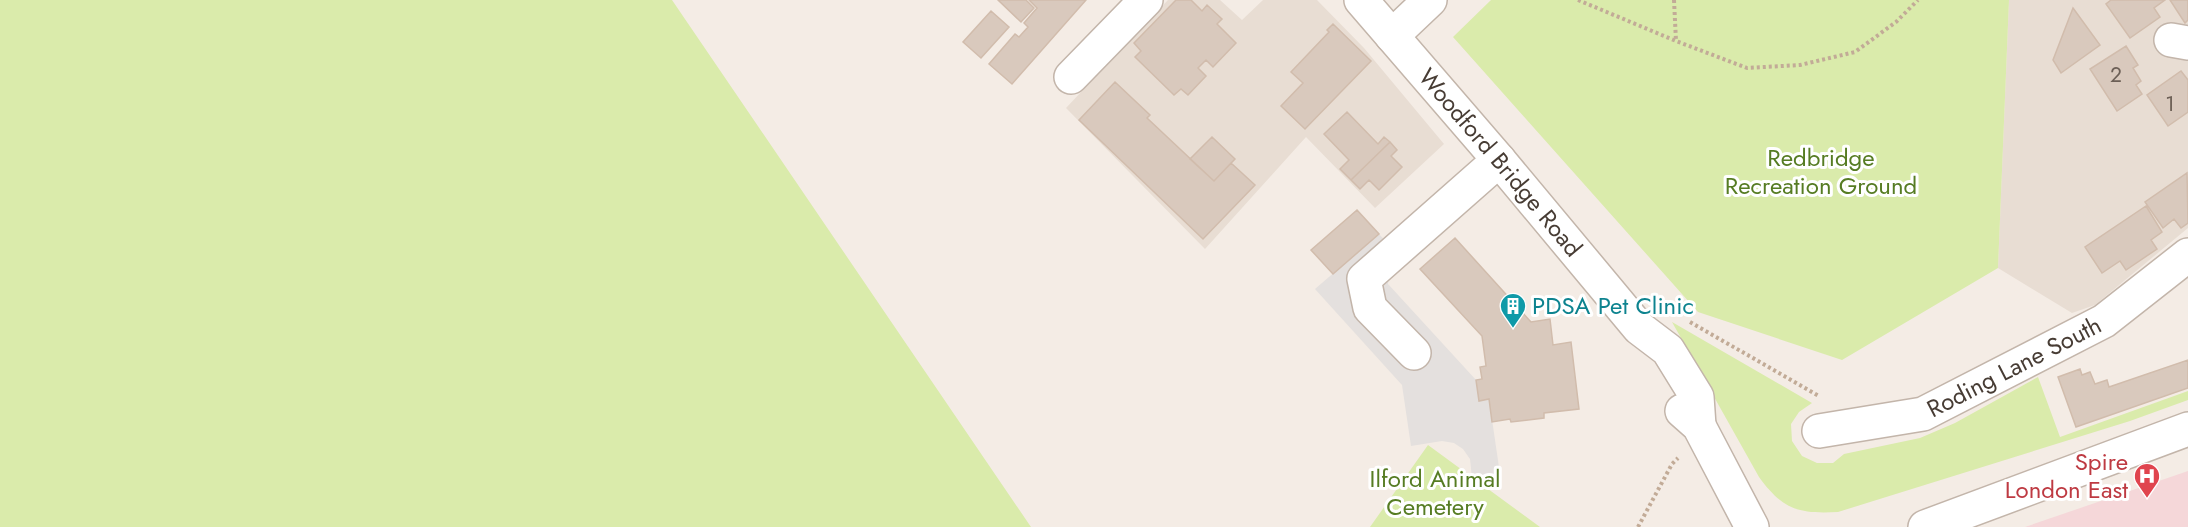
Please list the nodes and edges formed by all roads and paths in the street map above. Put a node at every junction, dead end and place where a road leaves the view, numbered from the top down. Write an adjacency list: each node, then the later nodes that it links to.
1 (1146, 0): 9 (street)
2 (1361, 0): 7 (street, Woodford Bridge Road)
3 (1430, 0): 7 (street)
4 (1578, 0): 8 (path)
5 (1674, 0): 8 (path)
6 (1918, 0): 8 (path)
7 (1392, 36): 10 (street, Woodford Bridge Road)
8 (1676, 41)
9 (1071, 77)
10 (1499, 160): 12 (street, Woodford Bridge Road); 13 (street)
11 (2188, 255): 15 (street, Roding Lane South)
12 (1639, 328): 14 (street, Woodford Bridge Road); 14 (street, Woodford Bridge Road); 15 (path)
13 (1414, 353)
14 (1700, 420): 18 (path); 19 (street, Woodford Bridge Road)
15 (1866, 424): 17 (street, Roding Lane South)
16 (2188, 429): 20 (street)
17 (1819, 432)
18 (1638, 527)
19 (1752, 527)
20 (1925, 527)

